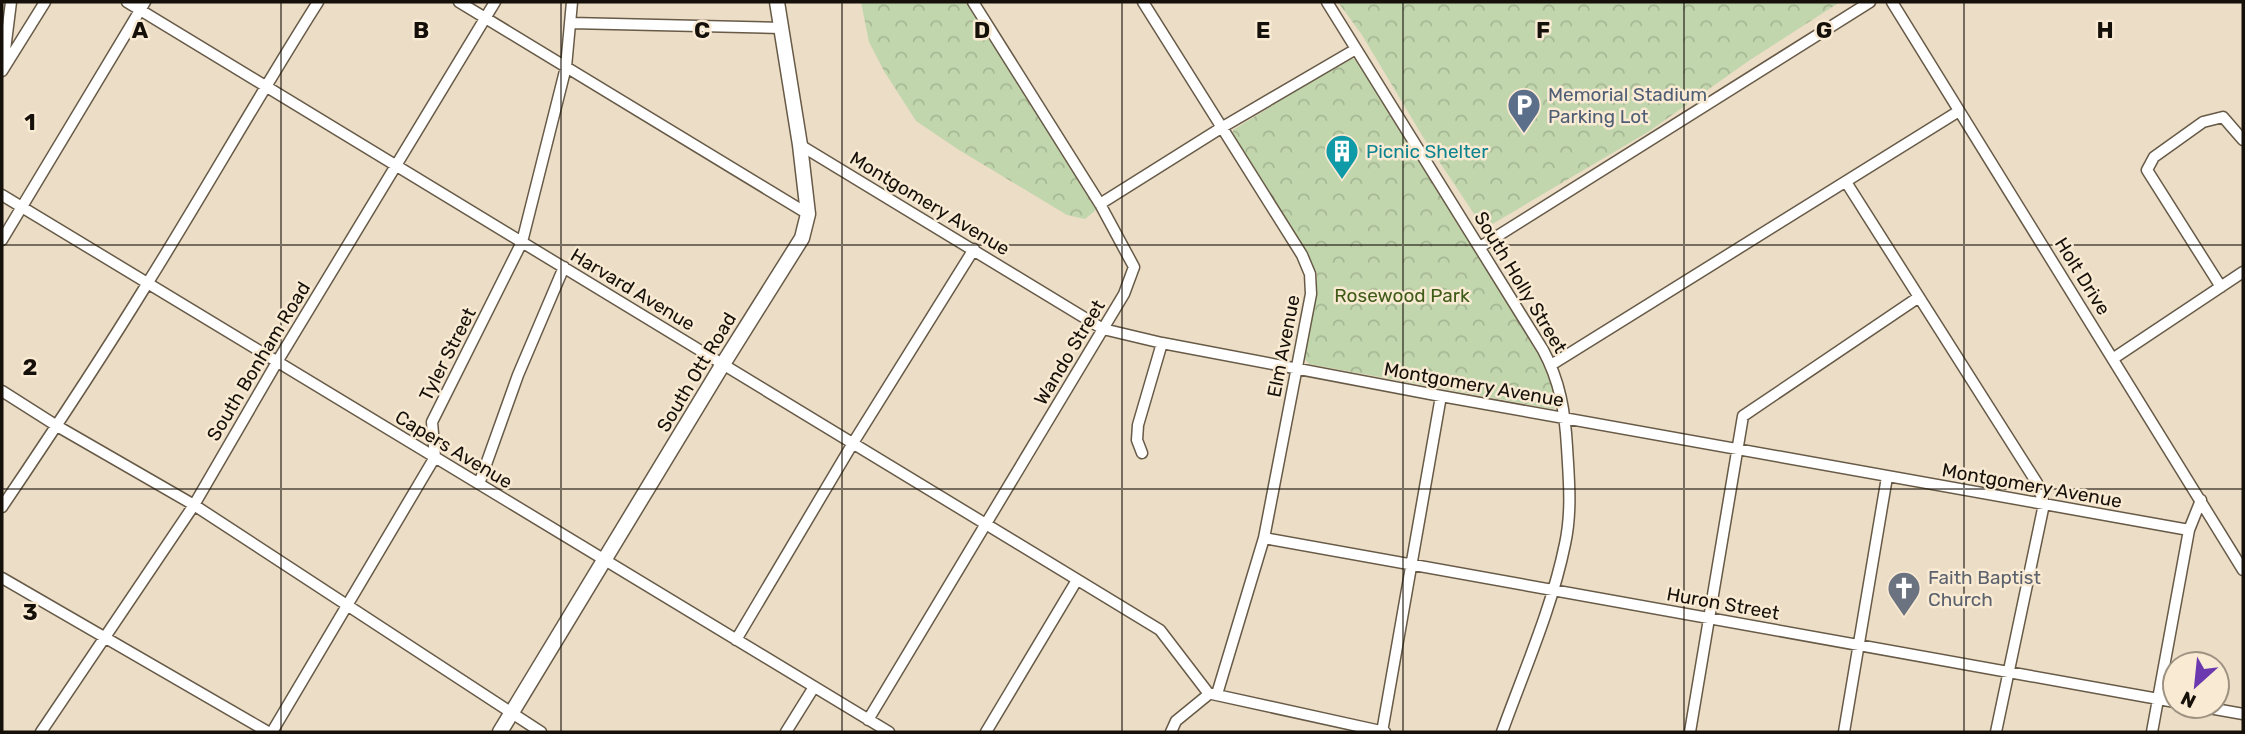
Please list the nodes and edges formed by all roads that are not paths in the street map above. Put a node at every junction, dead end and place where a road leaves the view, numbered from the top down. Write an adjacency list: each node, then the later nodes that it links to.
1 (10, 2): 20 (street)
2 (45, 2): 20 (street)
3 (127, 2): 14 (street, Harvard Avenue)
4 (318, 2): 21 (street)
5 (459, 2): 15 (street)
6 (495, 2): 15 (street, South Bonham Road)
7 (572, 2): 16 (street, Tyler Street)
8 (777, 2): 17 (street, South Ott Road)
9 (973, 2): 29 (street, Wando Street)
10 (1143, 2): 23 (street, Elm Avenue)
11 (1327, 2): 18 (street, South Holly Street)
12 (1870, 2): 34 (street)
13 (1892, 2): 22 (street, Holt Drive)
14 (143, 6): 21 (street, Harvard Avenue); 30 (street)
15 (485, 17): 19 (street); 26 (street, South Bonham Road)
16 (571, 23): 17 (street); 19 (street, Tyler Street)
17 (781, 28): 25 (street, South Ott Road)
18 (1356, 49): 23 (street); 34 (street, South Holly Street)
19 (566, 66): 31 (street); 33 (street, Tyler Street)
20 (2, 70)
21 (265, 86): 26 (street, Harvard Avenue); 38 (street)
22 (1959, 111): 27 (street); 43 (street, Holt Drive)
23 (1221, 128): 29 (street); 47 (street, Elm Avenue)
24 (2243, 140): 39 (street)
25 (800, 145): 31 (street, South Ott Road); 35 (street, Montgomery Avenue)
26 (395, 165): 33 (street, Harvard Avenue); 44 (street, South Bonham Road)
27 (1846, 182): 40 (street); 46 (street)
28 (2, 195): 30 (street, Capers Avenue)
29 (1100, 204): 41 (street, Wando Street)
30 (22, 207): 32 (street); 38 (street, Capers Avenue)
31 (808, 214): 45 (street, South Ott Road)
32 (2, 240)
33 (522, 242): 36 (street, Harvard Avenue); 55 (street, Tyler Street)
34 (1480, 247): 46 (street, South Holly Street)
35 (974, 249): 41 (street, Montgomery Avenue); 52 (street)
36 (564, 267): 45 (street, Harvard Avenue); 57 (street)
37 (2243, 272): 39 (street)
38 (148, 283): 44 (street, Capers Avenue); 51 (street)
39 (2221, 287): 43 (street)
40 (1919, 297): 53 (street); 59 (street)
41 (1103, 329): 42 (street, Montgomery Avenue); 62 (street, Wando Street)
42 (1162, 343): 47 (street, Montgomery Avenue); 54 (street)
43 (2114, 358): 58 (street, Holt Drive)
44 (277, 362): 55 (street, Capers Avenue); 60 (street, South Bonham Road)
45 (723, 364): 52 (street, Harvard Avenue); 65 (street, South Ott Road)
46 (1551, 365): 50 (street, South Holly Street)
47 (1296, 367): 49 (street, Montgomery Avenue); 64 (street, Elm Avenue)
48 (2, 391): 51 (street)
49 (1441, 396): 50 (street, Montgomery Avenue); 66 (street)
50 (1565, 418): 53 (street, Montgomery Avenue); 70 (street, South Holly Street)
51 (57, 426): 60 (street); 61 (street)
52 (853, 443): 62 (street, Harvard Avenue); 74 (street)
53 (1738, 450): 56 (street, Montgomery Avenue); 72 (street)
54 (1142, 453)
55 (435, 457): 57 (street, Capers Avenue); 71 (street)
56 (1887, 477): 59 (street, Montgomery Avenue); 75 (street)
57 (479, 484): 65 (street, Capers Avenue)
58 (2201, 500): 63 (street); 67 (street, Holt Drive)
59 (2043, 504): 63 (street, Montgomery Avenue); 76 (street)
60 (194, 505): 71 (street); 73 (street, South Bonham Road)
61 (2, 507)
62 (985, 524): 69 (street, Harvard Avenue); 82 (street, Wando Street)
63 (2189, 530): 79 (street)
64 (1264, 538): 66 (street, Huron Street); 78 (street, Elm Avenue)
65 (605, 560): 74 (street, Capers Avenue); 81 (street, South Ott Road)
66 (1413, 565): 70 (street, Huron Street); 91 (street)
67 (2243, 570)
68 (2, 578): 73 (street)
69 (1077, 580): 78 (street, Harvard Avenue); 89 (street)
70 (1553, 590): 72 (street, Huron Street); 92 (street, South Holly Street)
71 (348, 604): 81 (street); 84 (street)
72 (1710, 618): 75 (street, Huron Street); 93 (street)
73 (103, 637): 83 (street, South Bonham Road); 84 (street)
74 (736, 640): 77 (street, Capers Avenue)
75 (1858, 645): 76 (street, Huron Street); 94 (street)
76 (2007, 672): 79 (street, Huron Street); 95 (street)
77 (814, 687): 82 (street, Capers Avenue); 87 (street)
78 (1213, 694): 90 (street); 91 (street)
79 (2158, 699): 80 (street, Huron Street); 96 (street)
80 (2161, 700)
81 (512, 713): 85 (street, South Ott Road); 86 (street)
82 (868, 720): 88 (street, Capers Avenue)
83 (41, 732)
84 (270, 732)
85 (500, 732)
86 (541, 732)
87 (786, 732)
88 (889, 732)
89 (986, 732)
90 (1171, 732)
91 (1383, 732)
92 (1502, 732)
93 (1690, 732)
94 (1844, 732)
95 (1996, 732)
96 (2152, 732)

